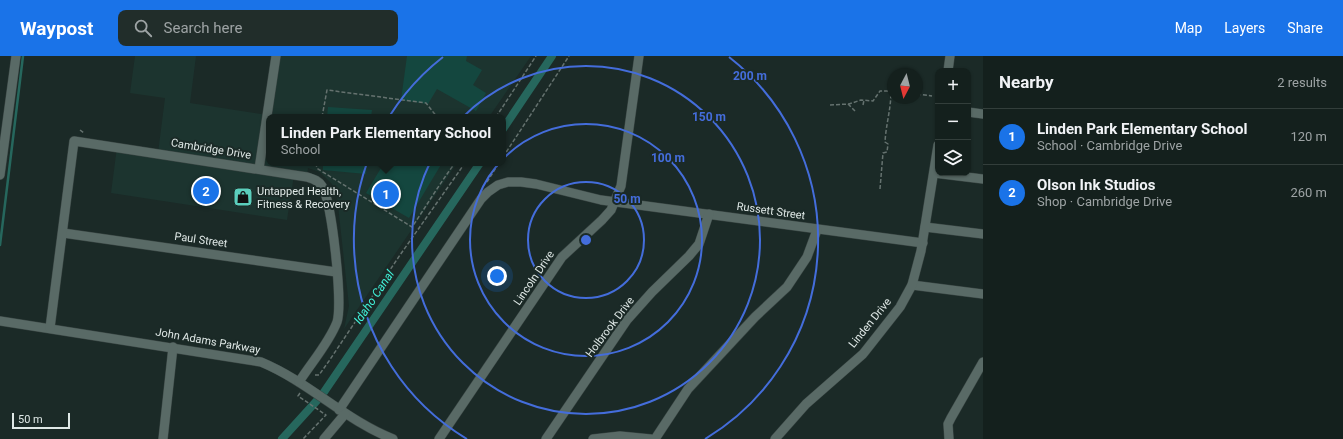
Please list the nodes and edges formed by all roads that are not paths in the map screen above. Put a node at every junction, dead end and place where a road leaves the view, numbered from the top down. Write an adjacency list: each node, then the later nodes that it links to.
1 (16, 56): 11 (street)
2 (273, 56): 9 (street)
3 (638, 56): 13 (street, Lincoln Drive)
4 (950, 56): 5 (street)
5 (948, 68)
6 (971, 112): 7 (street)
7 (983, 114)
8 (935, 166): 10 (street, Linden Drive)
9 (259, 169): 17 (street, Cambridge Drive); 20 (street, Cambridge Drive)
10 (934, 173): 12 (street); 15 (street, Linden Drive)
11 (0, 175)
12 (983, 179)
13 (615, 202): 14 (street, Russett Street); 28 (street, Russett Street); 32 (street, Lincoln Drive)
14 (708, 214): 16 (street, Russett Street); 33 (street, Holbrook Drive)
15 (925, 227): 18 (street); 19 (street, Linden Drive)
16 (817, 230): 19 (street, Russett Street); 36 (street)
17 (63, 233): 20 (street, Paul Street); 24 (street, Cambridge Drive)
18 (983, 234)
19 (923, 242): 21 (street, Linden Drive)
20 (336, 272): 27 (street, Cambridge Drive)
21 (912, 285): 22 (street); 37 (street, Linden Drive)
22 (983, 294)
23 (0, 321): 24 (street, John Adams Parkway)
24 (50, 328): 25 (street, John Adams Parkway)
25 (173, 347): 27 (street, John Adams Parkway); 29 (street)
26 (983, 362): 38 (street)
27 (299, 382): 28 (street, John Adams Parkway)
28 (342, 412): 30 (street, Russett Street); 31 (street, John Adams Parkway)
29 (163, 439)
30 (324, 439)
31 (393, 439)
32 (439, 439)
33 (546, 439)
34 (593, 439): 35 (street)
35 (651, 439)
36 (655, 439)
37 (775, 439)
38 (949, 439)

